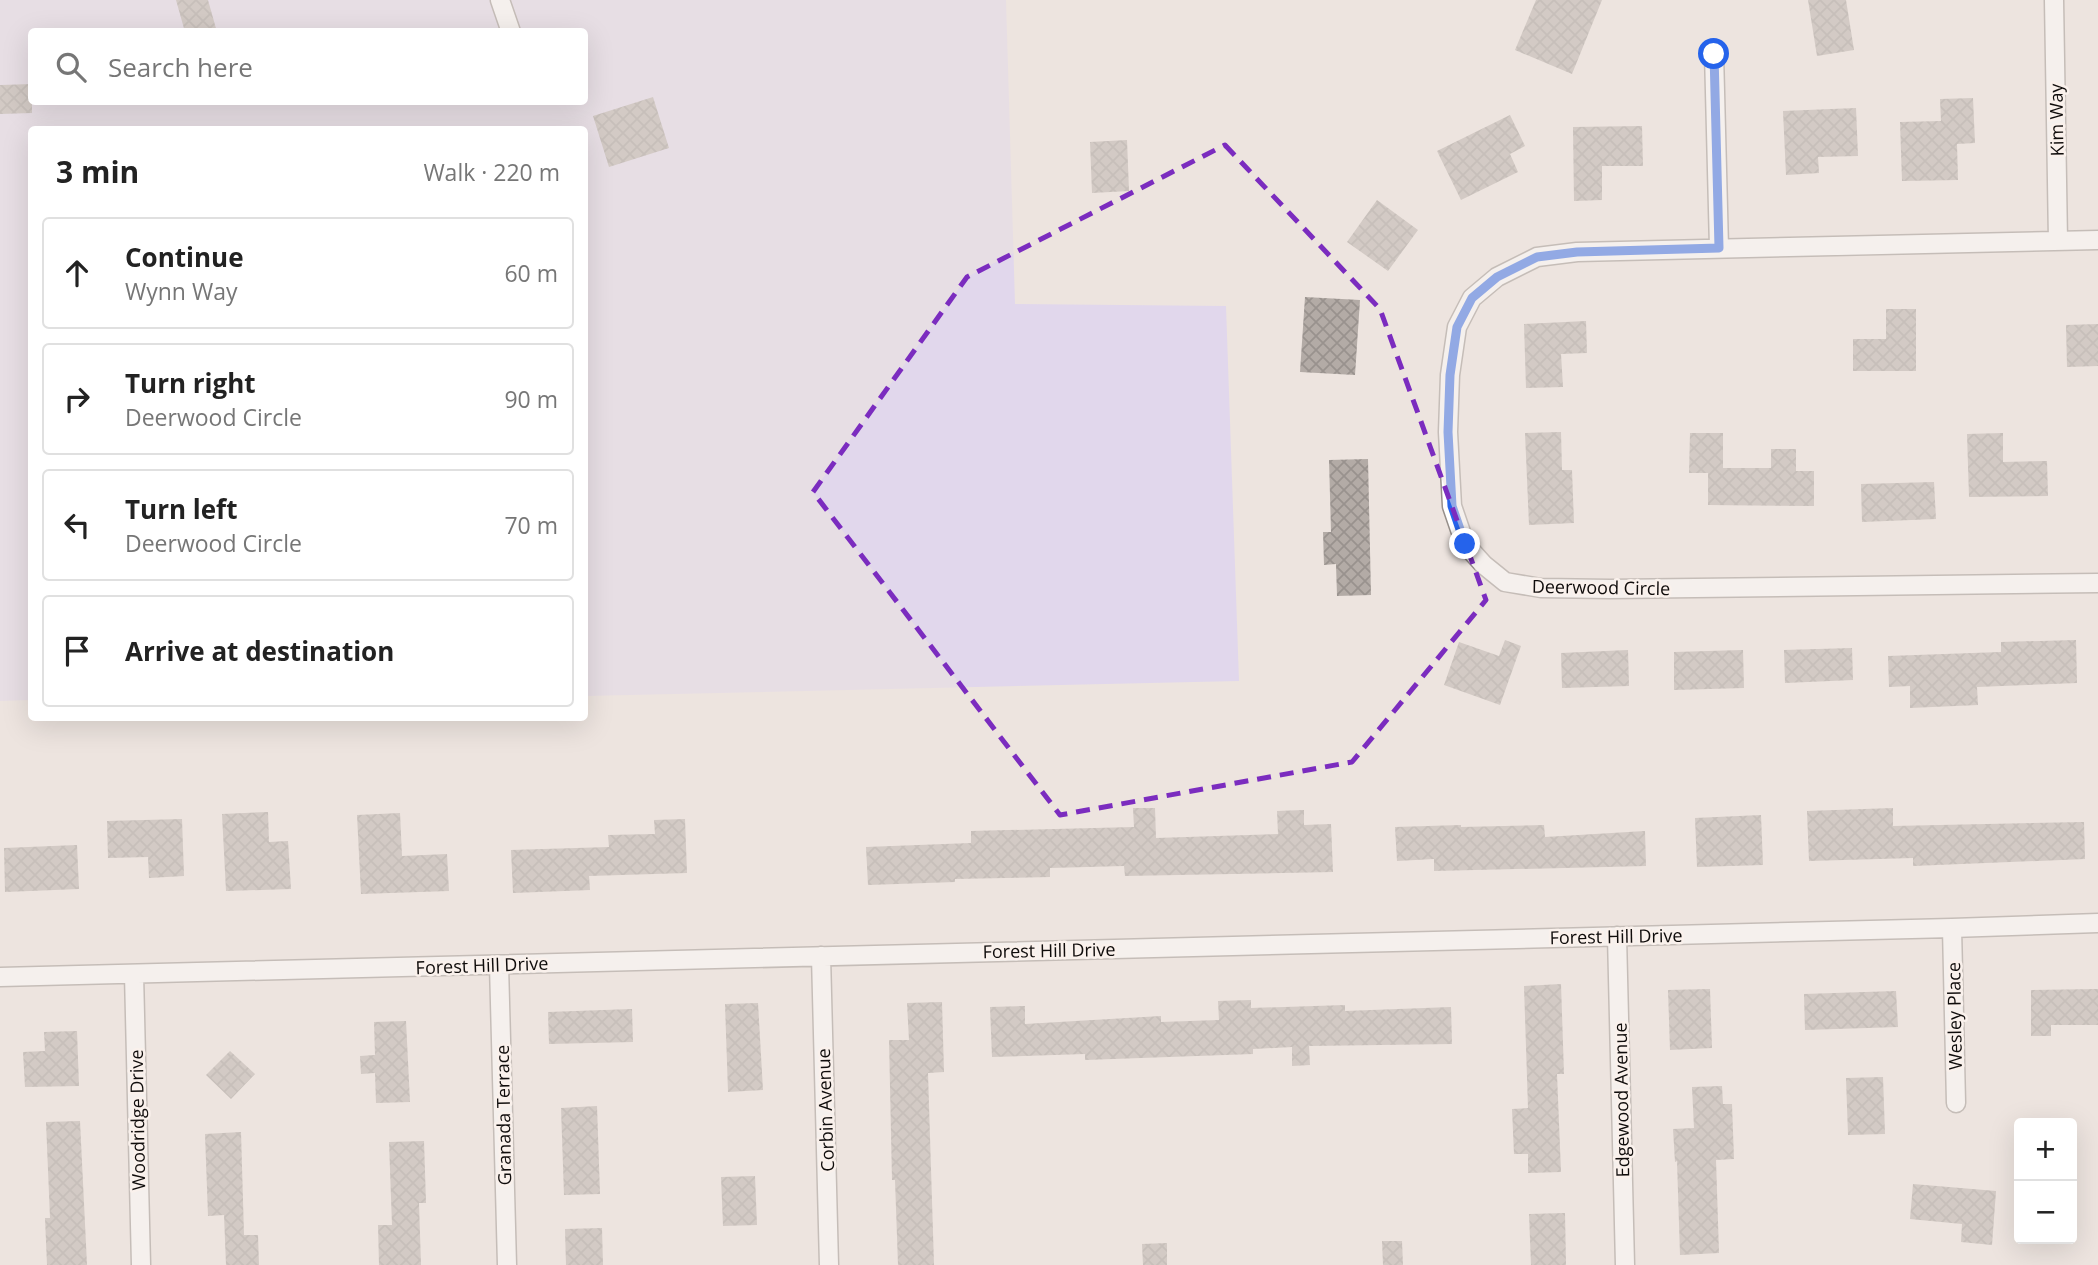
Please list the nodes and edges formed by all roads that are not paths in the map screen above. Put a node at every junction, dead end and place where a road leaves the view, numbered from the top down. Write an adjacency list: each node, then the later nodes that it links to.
1 (500, 0): 3 (street)
2 (2054, 0): 6 (street, Kim Way)
3 (510, 28)
4 (1714, 54): 7 (street)
5 (2098, 240): 6 (street, Deerwood Circle)
6 (2058, 241): 7 (street, Deerwood Circle)
7 (1719, 248): 8 (street, Deerwood Circle)
8 (2098, 583)
9 (2098, 923): 10 (street, Forest Hill Drive)
10 (1952, 928): 11 (street, Forest Hill Drive); 16 (street, Wesley Place)
11 (1617, 936): 12 (street, Forest Hill Drive); 20 (street, Edgewood Avenue)
12 (821, 956): 13 (street, Forest Hill Drive); 19 (street, Corbin Avenue)
13 (499, 965): 14 (street, Forest Hill Drive); 18 (street, Granada Terrace)
14 (134, 974): 15 (street, Forest Hill Drive); 17 (street, Woodridge Drive)
15 (0, 976)
16 (1956, 1103)
17 (141, 1265)
18 (507, 1265)
19 (829, 1265)
20 (1625, 1265)

